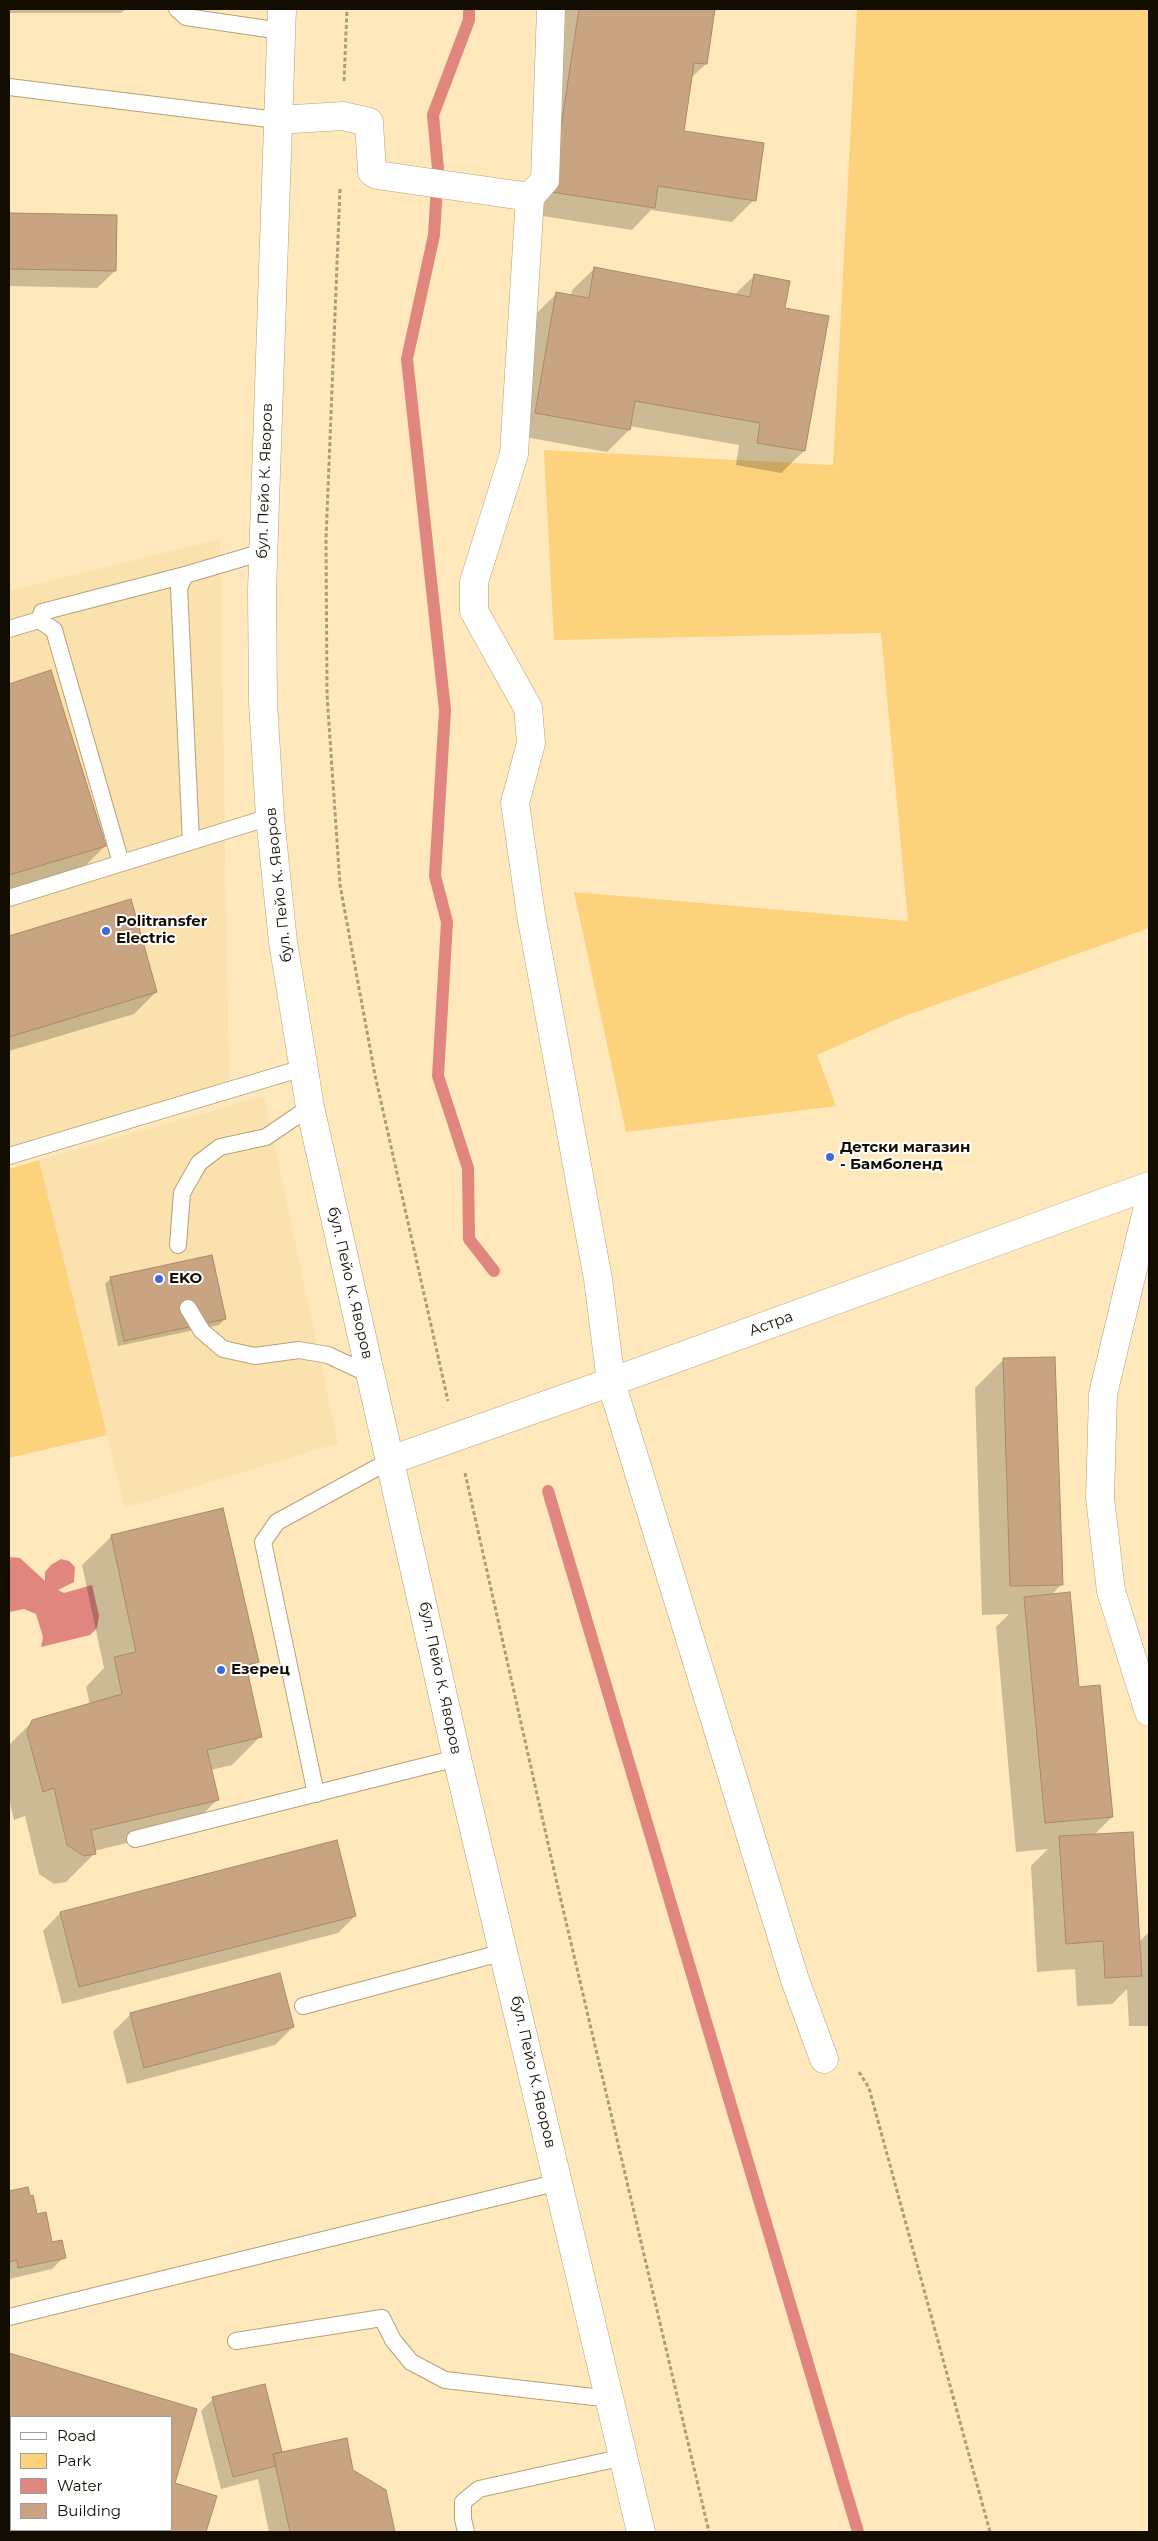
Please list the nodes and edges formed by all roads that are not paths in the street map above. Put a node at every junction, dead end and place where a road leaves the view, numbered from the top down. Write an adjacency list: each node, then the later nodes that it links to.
1 (177, 9): 3 (lane)
2 (551, 9): 6 (street)
3 (281, 20): 5 (street, бул. Пейо К. Яворов)
4 (9, 87): 5 (lane)
5 (277, 120): 6 (street); 7 (street, бул. Пейо К. Яворов)
6 (530, 197): 23 (street)
7 (263, 552): 8 (lane); 11 (street, бул. Пейо К. Яворов)
8 (185, 575): 9 (lane); 12 (lane)
9 (38, 620): 10 (lane); 13 (lane)
10 (9, 629)
11 (270, 817): 12 (lane); 15 (street, бул. Пейо К. Яворов)
12 (191, 842): 13 (lane)
13 (121, 863): 14 (lane)
14 (9, 898)
15 (303, 1068): 16 (street, бул. Пейо К. Яворов); 17 (lane)
16 (310, 1107): 20 (lane); 22 (street, бул. Пейо К. Яворов)
17 (9, 1156)
18 (1149, 1186): 23 (street, Астра)
19 (1149, 1202): 25 (street)
20 (178, 1245)
21 (188, 1308): 22 (lane)
22 (371, 1374): 24 (street, бул. Пейо К. Яворов)
23 (611, 1382): 24 (street, Астра); 31 (street)
24 (391, 1460): 26 (street, бул. Пейо К. Яворов); 27 (lane)
25 (1149, 1712)
26 (457, 1758): 27 (lane); 29 (street, бул. Пейо К. Яворов)
27 (316, 1794): 28 (lane)
28 (135, 1840)
29 (504, 1952): 30 (lane); 32 (street, бул. Пейо К. Яворов)
30 (303, 2006)
31 (824, 2059)
32 (558, 2182): 33 (lane); 35 (street, бул. Пейо К. Яворов)
33 (9, 2317)
34 (236, 2341): 35 (lane)
35 (611, 2398): 36 (street, бул. Пейо К. Яворов)
36 (624, 2457): 37 (lane); 38 (street, бул. Пейо К. Яворов)
37 (466, 2532)
38 (641, 2532)

